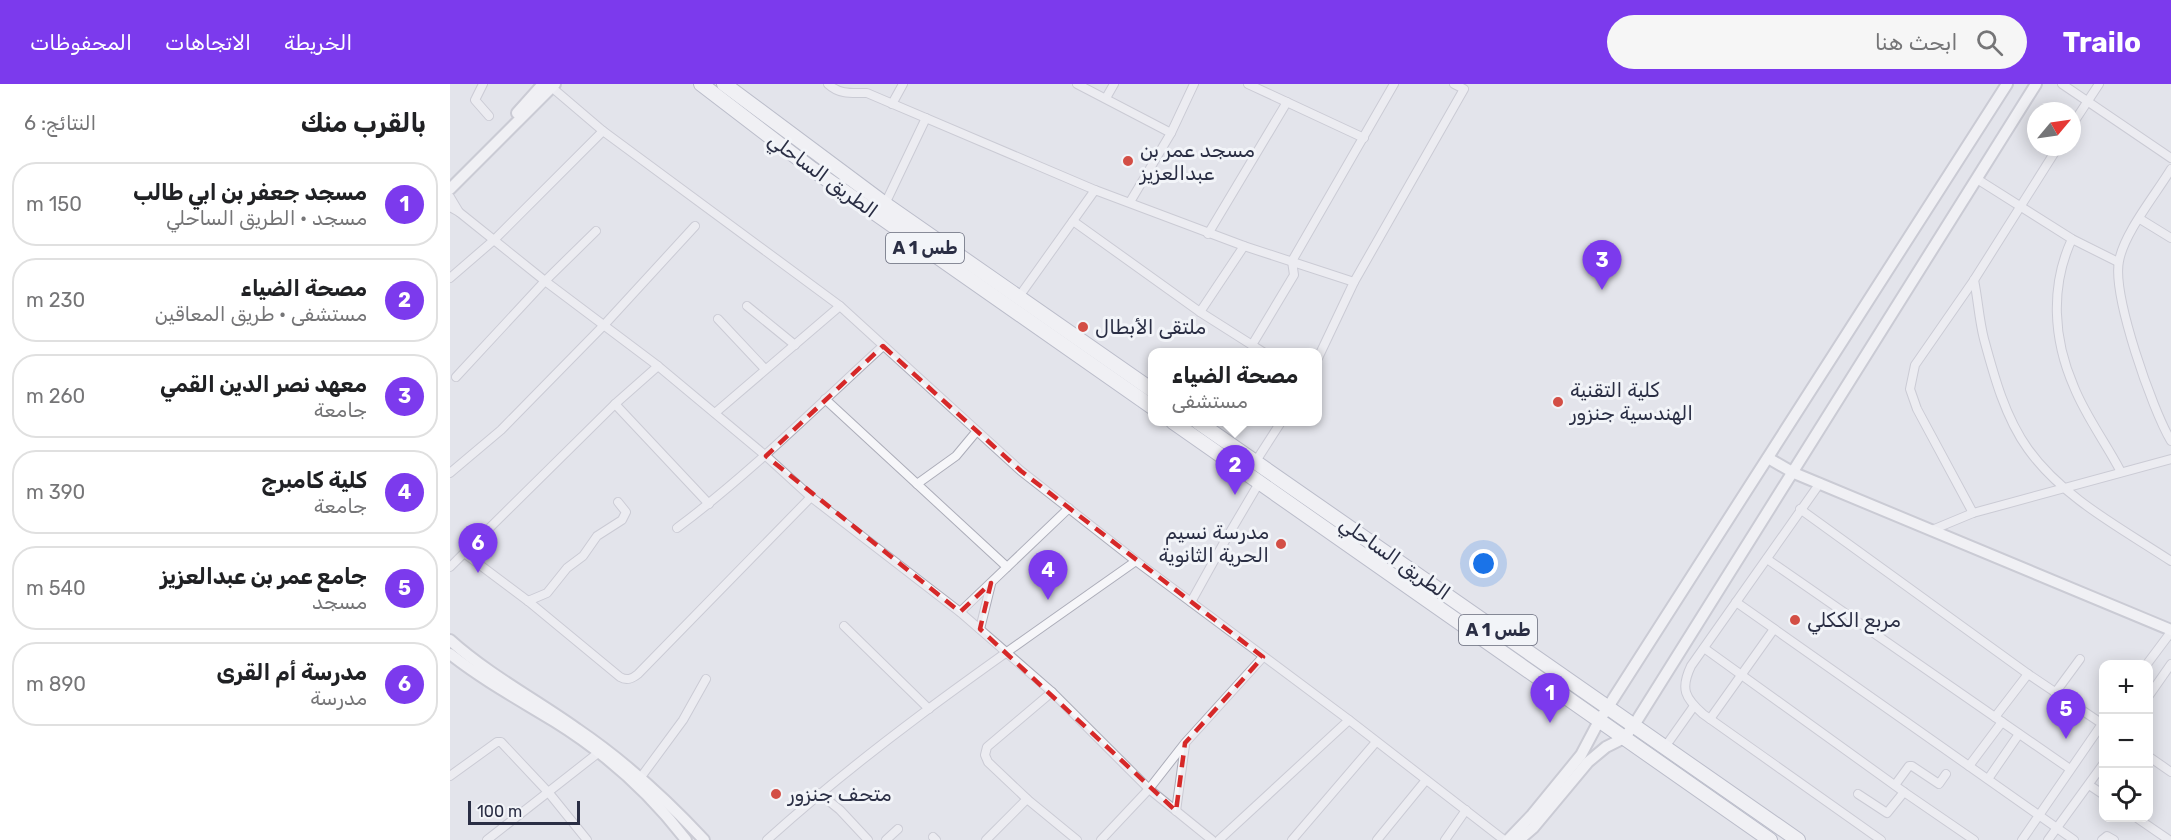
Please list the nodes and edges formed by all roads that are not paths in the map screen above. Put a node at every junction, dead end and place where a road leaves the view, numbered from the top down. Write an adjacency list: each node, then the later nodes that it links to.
1 (483, 84): 23 (street)
2 (701, 84): 73 (highway, الطريق الساحلي / A 1 طس)
3 (724, 84): 37 (highway, الطريق الساحلي / A 1 طس)
4 (828, 84): 21 (street)
5 (903, 84): 21 (street)
6 (1077, 84): 18 (street)
7 (1113, 84): 18 (street)
8 (1194, 84): 26 (street)
9 (1248, 84): 20 (street)
10 (1394, 84): 27 (street)
11 (1454, 84): 17 (street)
12 (2007, 84): 81 (street)
13 (2036, 84): 32 (street)
14 (2062, 84): 19 (street)
15 (2098, 84): 19 (street)
16 (549, 85): 25 (street); 31 (street); 33 (street)
17 (1465, 86): 55 (street)
18 (1106, 98): 26 (street)
19 (2088, 100): 22 (street); 29 (street)
20 (1287, 102): 27 (street); 45 (street)
21 (892, 104): 24 (street)
22 (2081, 111)
23 (489, 116)
24 (926, 118): 34 (street); 37 (street)
25 (603, 130): 48 (street); 58 (street)
26 (1171, 134): 36 (street)
27 (1364, 138): 50 (street)
28 (2052, 156): 38 (street)
29 (2171, 158)
30 (2171, 169): 41 (street)
31 (450, 179)
32 (1977, 179): 38 (street); 84 (street)
33 (450, 189)
34 (1095, 190): 36 (street); 42 (street)
35 (450, 196): 40 (street)
36 (1130, 202): 45 (street)
37 (885, 204): 56 (highway, الطريق الساحلي / A 1 طس)
38 (2020, 206): 47 (street); 53 (street)
39 (450, 207): 40 (street)
40 (459, 212): 48 (street)
41 (2140, 219): 46 (street); 51 (street)
42 (1073, 221): 56 (street); 59 (street)
43 (695, 226): 61 (street)
44 (596, 231): 54 (street)
45 (1208, 234): 49 (street)
46 (2171, 238)
47 (2072, 239): 51 (street); 85 (street)
48 (494, 240): 52 (street); 54 (street)
49 (1244, 246): 50 (street); 59 (street)
50 (1292, 261): 55 (street); 63 (street)
51 (2118, 262): 79 (street)
52 (450, 278)
53 (1974, 280): 90 (street); 96 (street)
54 (545, 281): 61 (street); 69 (street)
55 (1354, 282): 66 (street)
56 (1018, 298): 70 (highway, الطريق الساحلي / A 1 طس)
57 (747, 306): 62 (street)
58 (840, 306): 62 (street); 64 (street)
59 (1200, 312): 63 (street)
60 (718, 319): 68 (street)
61 (605, 324): 67 (street); 86 (street)
62 (795, 345): 68 (street)
63 (1252, 345): 65 (street)
64 (883, 346): 71 (street); 78 (street)
65 (1257, 348)
66 (1322, 348)
67 (658, 366): 72 (street); 74 (street)
68 (765, 369): 74 (street)
69 (456, 377)
70 (1148, 387)
71 (825, 399): 80 (street); 89 (street)
72 (615, 404): 93 (street); 99 (street)
73 (1148, 404)
74 (715, 413): 80 (street)
75 (1179, 426): 87 (highway, الطريق الساحلي / A 1 طس)
76 (1204, 426): 83 (highway, الطريق الساحلي / A 1 طس)
77 (1278, 426): 83 (street)
78 (976, 432): 89 (street); 94 (street)
79 (2171, 441)
80 (766, 456): 91 (street); 93 (street)
81 (1768, 458): 84 (street); 129 (street)
82 (2171, 459): 85 (street)
83 (1256, 461): 129 (highway, الطريق الساحلي / A 1 طس)
84 (1794, 472): 88 (street); 136 (street)
85 (2121, 472): 90 (street)
86 (450, 473)
87 (1259, 483): 107 (street); 134 (highway, الطريق الساحلي / A 1 طس)
88 (1820, 483): 95 (street); 98 (street)
89 (917, 484): 104 (street)
90 (2065, 489): 96 (street); 102 (street)
91 (811, 497): 106 (street); 109 (street)
92 (618, 502): 106 (street)
93 (709, 504): 97 (street)
94 (1069, 508): 101 (street); 104 (street)
95 (1800, 509): 100 (street); 122 (street)
96 (1973, 513): 98 (street)
97 (678, 528)
98 (1932, 530): 113 (street)
99 (464, 554): 103 (street); 106 (street)
100 (1767, 560): 108 (street); 132 (street)
101 (1136, 561): 107 (street); 116 (street)
102 (2171, 561)
103 (450, 567)
104 (1007, 567): 105 (street)
105 (991, 583): 109 (street); 111 (street)
106 (528, 601)
107 (1191, 602): 118 (street)
108 (1736, 602): 112 (street); 115 (street)
109 (960, 612): 111 (street)
110 (844, 627): 130 (street)
111 (980, 629): 116 (street)
112 (1774, 629): 123 (street); 145 (street)
113 (2171, 631): 120 (street)
114 (450, 640): 151 (street)
115 (1704, 648): 123 (street); 128 (street)
116 (1007, 652): 126 (street); 130 (street)
117 (450, 654): 143 (street)
118 (1263, 657): 133 (street); 141 (street)
119 (2080, 659): 127 (street)
120 (2149, 660)
121 (2171, 664): 125 (street)
122 (2028, 674): 127 (street); 132 (street)
123 (1742, 675): 131 (street); 154 (street)
124 (706, 678): 151 (street)
125 (2153, 690)
126 (1052, 693): 156 (street); 162 (street)
127 (2055, 693): 135 (street)
128 (1694, 706): 131 (street); 142 (street)
129 (1608, 707): 134 (street); 136 (highway, الطريق الساحلي / A 1 طس)
130 (929, 710): 160 (street)
131 (1710, 719): 189 (street)
132 (1998, 719): 138 (street); 145 (street)
133 (1349, 720): 140 (street); 181 (street)
134 (1599, 721): 139 (highway, الطريق الساحلي / A 1 طس); 185 (street)
135 (2099, 721)
136 (1634, 725): 139 (street); 142 (highway, الطريق الساحلي / A 1 طس)
137 (2099, 729): 147 (street)
138 (2019, 734): 147 (street); 152 (street)
139 (1624, 738): 186 (street); 187 (highway, الطريق الساحلي / A 1 طس)
140 (1376, 742): 153 (street); 182 (street)
141 (1185, 743): 156 (street); 164 (street)
142 (1665, 747): 188 (highway, الطريق الساحلي / A 1 طس)
143 (598, 753): 159 (street); 172 (street)
144 (2153, 759): 148 (street)
145 (1969, 766): 152 (street)
146 (2100, 768): 155 (street)
147 (2070, 769): 165 (street)
148 (2171, 772)
149 (1946, 774): 154 (street)
150 (450, 776): 159 (street)
151 (641, 777): 173 (street)
152 (1988, 779): 165 (street)
153 (1426, 780): 163 (street); 183 (street)
154 (1895, 785): 157 (street)
155 (2089, 785): 158 (street); 167 (street)
156 (1149, 789): 164 (street); 179 (street)
157 (1904, 792): 161 (street); 190 (street)
158 (2099, 792)
159 (549, 793): 170 (street); 171 (street)
160 (819, 793): 174 (street); 175 (street)
161 (1858, 794)
162 (1027, 799): 177 (street); 178 (street)
163 (1466, 810): 184 (street); 185 (street)
164 (1176, 811): 180 (street)
165 (2038, 815): 167 (street); 191 (street)
166 (2144, 822): 169 (street)
167 (2056, 828): 192 (street); 193 (street)
168 (898, 829): 176 (street)
169 (2169, 837)
170 (487, 840)
171 (586, 840)
172 (686, 840)
173 (704, 840)
174 (767, 840)
175 (868, 840)
176 (886, 840)
177 (986, 840)
178 (1077, 840)
179 (1101, 840)
180 (1212, 840)
181 (1220, 840)
182 (1292, 840)
183 (1377, 840)
184 (1445, 840)
185 (1506, 840)
186 (1519, 840)
187 (1770, 840)
188 (1798, 840)
189 (1881, 840)
190 (1974, 840)
191 (2022, 840)
192 (2048, 840)
193 (2074, 840)
194 (2102, 840): 195 (street)
195 (2115, 840)

